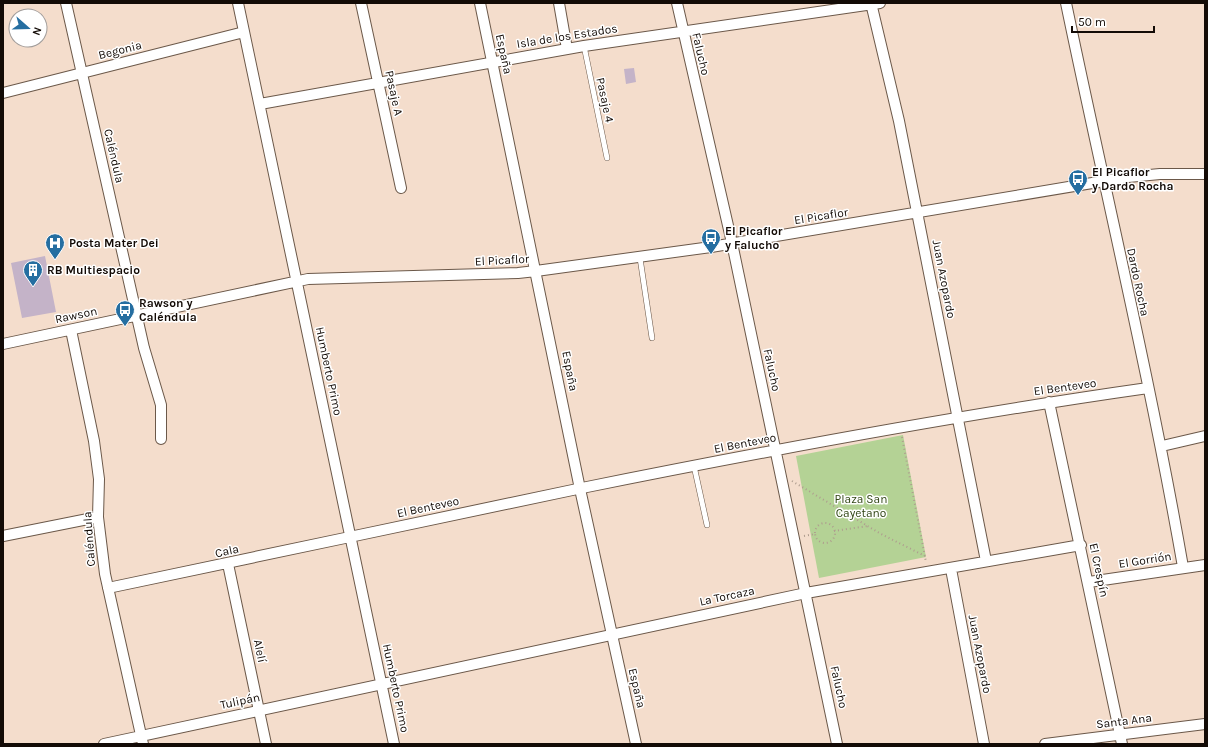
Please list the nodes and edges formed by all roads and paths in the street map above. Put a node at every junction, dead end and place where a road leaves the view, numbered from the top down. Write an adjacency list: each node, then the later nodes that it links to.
1 (66, 3): 14 (street, Caléndula)
2 (238, 3): 9 (street, Humberto Primo)
3 (362, 3): 15 (street, Pasaje A)
4 (480, 3): 13 (street, España)
5 (559, 3): 12 (street)
6 (677, 3): 10 (street, Falucho)
7 (874, 3): 10 (street, Isla de los Estados); 22 (street, Juan Azopardo)
8 (1066, 3): 20 (street, Dardo Rocha)
9 (244, 32): 14 (street, Begonia); 17 (street, Humberto Primo)
10 (683, 32): 11 (street, Isla de los Estados); 23 (street, Falucho)
11 (584, 46): 12 (street, Isla de los Estados); 18 (lane, Pasaje 4)
12 (567, 49): 13 (street, Isla de los Estados)
13 (493, 62): 15 (street, Isla de los Estados); 25 (street, España)
14 (82, 73): 16 (street, Begonia); 27 (street, Caléndula)
15 (378, 82): 17 (street, Isla de los Estados); 21 (street, Pasaje A)
16 (3, 93)
17 (260, 104): 26 (street, Humberto Primo)
18 (607, 158)
19 (1205, 174): 20 (street, El Picaflor)
20 (1103, 182): 22 (street, El Picaflor); 31 (street, Dardo Rocha)
21 (401, 188)
22 (918, 213): 23 (street, El Picaflor); 33 (street, Juan Azopardo)
23 (732, 243): 24 (street, El Picaflor); 38 (street, Falucho)
24 (640, 258): 25 (street, El Picaflor); 29 (lane)
25 (536, 271): 26 (street, El Picaflor); 41 (street, España)
26 (296, 280): 27 (street, Rawson); 47 (street, Humberto Primo)
27 (137, 315): 28 (street, Rawson); 36 (street, Caléndula)
28 (71, 330): 30 (street, Rawson); 42 (street, Caléndula)
29 (652, 338)
30 (3, 344)
31 (1148, 388): 32 (street, El Benteveo); 37 (street, Dardo Rocha)
32 (1049, 402): 33 (street, El Benteveo); 48 (street, El Crespín)
33 (958, 417): 34 (street, El Benteveo); 50 (street, Juan Azopardo)
34 (900, 428): 38 (street, El Benteveo); 49 (path)
35 (1205, 436): 37 (street)
36 (162, 438)
37 (1162, 446): 53 (street, Dardo Rocha)
38 (775, 450): 39 (street, El Benteveo); 40 (street, Falucho)
39 (694, 466): 41 (street, El Benteveo); 43 (lane)
40 (780, 475): 44 (path); 58 (street, Falucho)
41 (580, 489): 47 (street, El Benteveo); 59 (street, España)
42 (98, 517): 46 (street); 57 (street, Caléndula)
43 (707, 525)
44 (868, 526): 45 (path); 49 (path)
45 (834, 531): 45 (path)
46 (3, 536)
47 (350, 537): 51 (street, Cala); 60 (street, Humberto Primo)
48 (1081, 545): 50 (street, La Torcaza); 56 (street, El Crespín)
49 (925, 556): 55 (path)
50 (986, 562): 54 (street, La Torcaza)
51 (228, 564): 57 (street, Cala); 61 (street, Alelí)
52 (1205, 565): 53 (street, El Gorrión)
53 (1183, 567): 56 (street, El Gorrión)
54 (951, 569): 55 (street, La Torcaza); 70 (street, Juan Azopardo)
55 (928, 573): 58 (street, La Torcaza)
56 (1089, 582): 63 (street, El Crespín)
57 (108, 588): 64 (street, Caléndula)
58 (806, 593): 59 (street, La Torcaza); 69 (street, Falucho)
59 (611, 634): 60 (street, La Torcaza); 68 (street, España)
60 (382, 685): 61 (street, Tulipán); 67 (street, Humberto Primo)
61 (259, 710): 64 (street, Tulipán); 66 (street, Alelí)
62 (1205, 724): 63 (street, Santa Ana)
63 (1121, 739): 71 (street, Santa Ana)
64 (142, 740): 65 (street, Tulipán)
65 (104, 744)
66 (266, 744)
67 (394, 744)
68 (636, 744)
69 (837, 744)
70 (984, 744)
71 (1045, 744)

